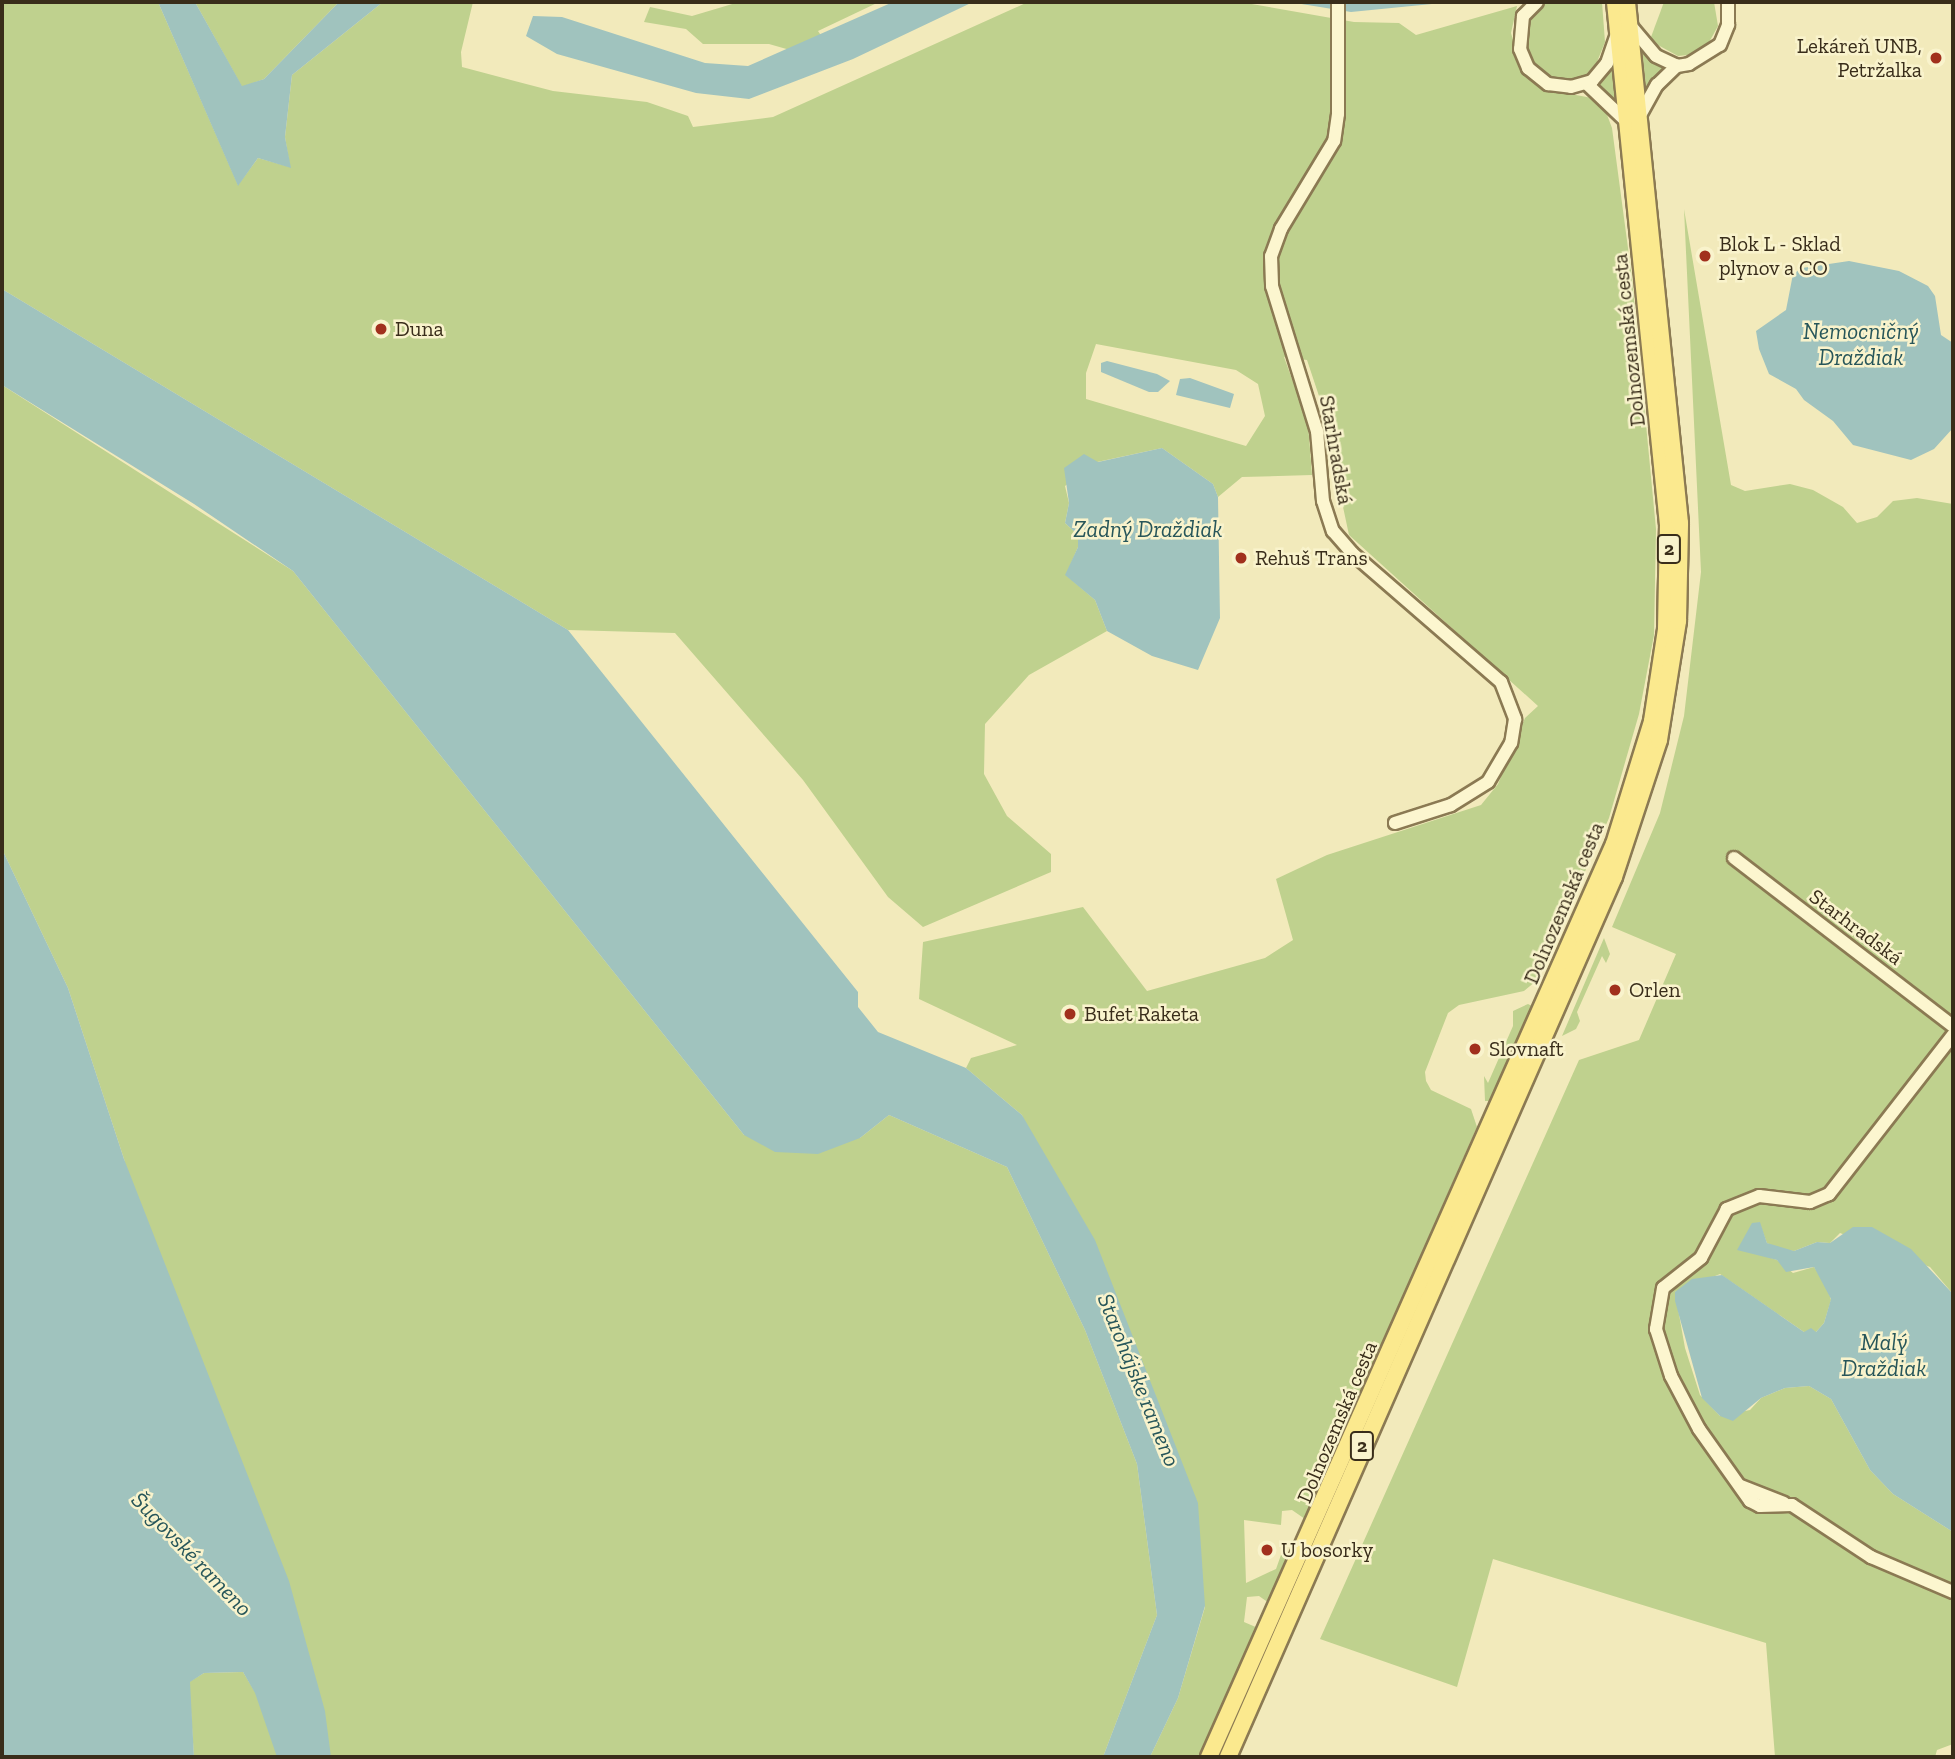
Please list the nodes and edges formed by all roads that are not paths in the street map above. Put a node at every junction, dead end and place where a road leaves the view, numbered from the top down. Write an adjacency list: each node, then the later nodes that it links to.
1 (1338, 2): 10 (street, Starhradská)
2 (1536, 2): 8 (street)
3 (1615, 2): 6 (main road, Dolnozemská cesta / 2)
4 (1627, 2): 6 (main road, Dolnozemská cesta / 2)
5 (1728, 2): 7 (street)
6 (1624, 29): 7 (street); 8 (street); 9 (main road, Dolnozemská cesta / 2)
7 (1677, 66): 9 (street)
8 (1587, 85): 9 (street)
9 (1633, 120): 15 (main road, Dolnozemská cesta / 2); 16 (main road, Dolnozemská cesta / 2)
10 (1395, 823)
11 (1734, 858): 12 (street, Starhradská)
12 (1953, 1027)
13 (1953, 1035): 14 (street)
14 (1953, 1592)
15 (1243, 1718): 17 (main road, Dolnozemská cesta / 2); 18 (main road)
16 (1209, 1757)
17 (1228, 1757)
18 (1240, 1757)

